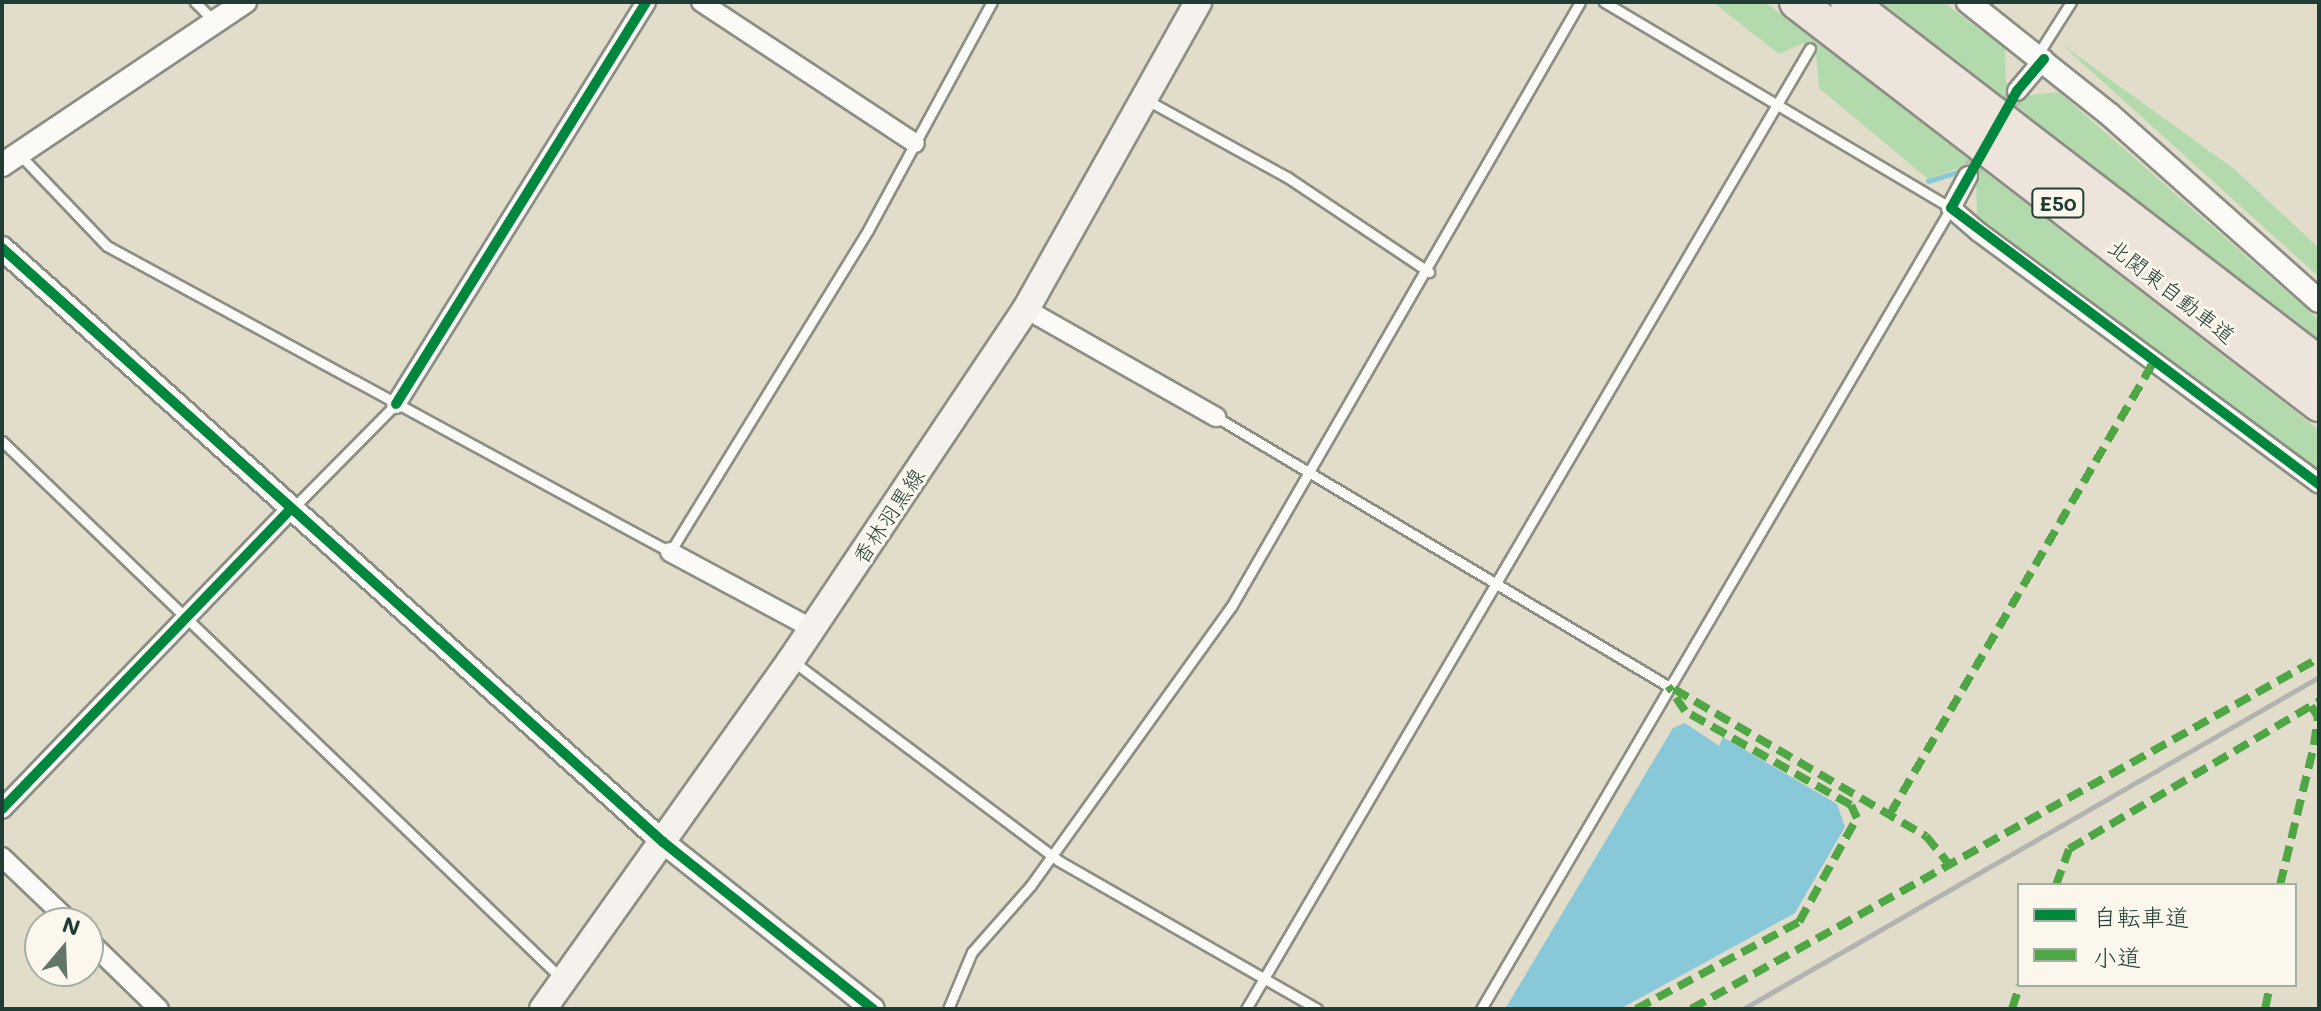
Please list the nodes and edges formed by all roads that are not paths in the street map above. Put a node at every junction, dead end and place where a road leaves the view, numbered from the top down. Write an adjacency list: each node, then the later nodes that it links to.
1 (195, 2): 13 (lane)
2 (245, 2): 13 (street)
3 (646, 2): 28 (street)
4 (701, 2): 19 (street)
5 (992, 2): 19 (lane)
6 (1198, 2): 17 (main road, 香林羽黒線)
7 (1580, 2): 24 (lane)
8 (1604, 2): 18 (lane)
9 (1797, 2): 29 (highway, 北関東自動車道 / E50)
10 (1848, 2): 27 (highway, 北関東自動車道 / E50)
11 (1968, 2): 15 (street)
12 (2071, 2): 15 (lane)
13 (215, 22): 20 (street)
14 (1810, 48): 18 (lane)
15 (2041, 57): 16 (street); 25 (street)
16 (2017, 91)
17 (1145, 98): 24 (lane); 26 (main road, 香林羽黒線)
18 (1780, 104): 22 (lane); 36 (lane)
19 (915, 143): 35 (lane)
20 (10, 158): 28 (lane)
21 (1968, 176): 22 (street)
22 (1951, 208): 33 (street); 40 (lane)
23 (2, 248): 34 (street)
24 (1429, 272): 32 (lane)
25 (2319, 301)
26 (1026, 309): 30 (street); 38 (main road, 香林羽黒線)
27 (2319, 364)
28 (396, 404): 34 (lane); 35 (lane)
29 (2319, 404)
30 (1216, 417): 32 (lane)
31 (2, 441): 37 (lane)
32 (1311, 474): 36 (lane); 43 (lane)
33 (2319, 484)
34 (291, 509): 37 (street); 42 (street)
35 (670, 552): 38 (street)
36 (1496, 583): 40 (lane); 48 (lane)
37 (186, 619): 41 (street); 47 (lane)
38 (813, 629): 39 (main road, 香林羽黒線)
39 (791, 660): 42 (main road, 香林羽黒線); 43 (lane)
40 (1668, 686): 55 (lane)
41 (2, 809)
42 (663, 842): 47 (main road, 香林羽黒線); 51 (street)
43 (1051, 855): 48 (lane); 52 (lane)
44 (2, 857): 45 (street)
45 (54, 907)
46 (104, 956): 49 (street)
47 (564, 980): 50 (main road, 香林羽黒線)
48 (1262, 981): 53 (lane); 54 (lane)
49 (159, 1009)
50 (543, 1009)
51 (873, 1009)
52 (948, 1009)
53 (1246, 1009)
54 (1317, 1009)
55 (1481, 1009)

